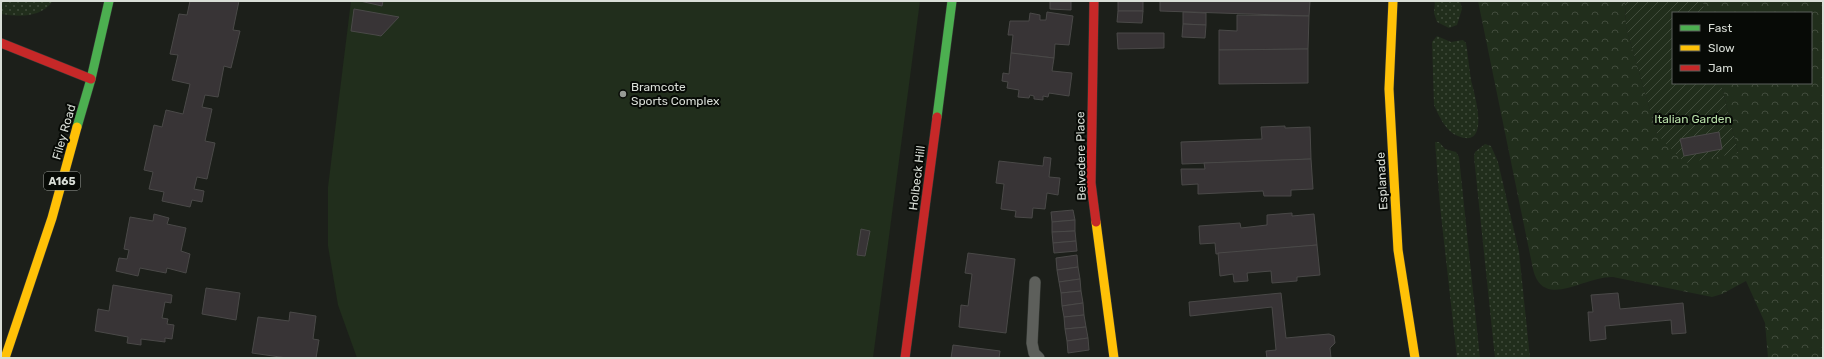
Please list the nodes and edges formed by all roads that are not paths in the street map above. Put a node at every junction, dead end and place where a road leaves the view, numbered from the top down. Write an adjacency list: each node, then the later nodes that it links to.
1 (109, 1): 6 (main road, Filey Road / A165)
2 (952, 1): 9 (main road, Holbeck Hill)
3 (1094, 1): 11 (main road, Belvedere Place)
4 (1393, 1): 12 (main road, Esplanade)
5 (1, 43): 6 (main road)
6 (91, 79): 8 (main road, Filey Road / A165)
7 (1035, 282): 10 (lane)
8 (5, 358)
9 (905, 358)
10 (1039, 358)
11 (1114, 358)
12 (1414, 358)

